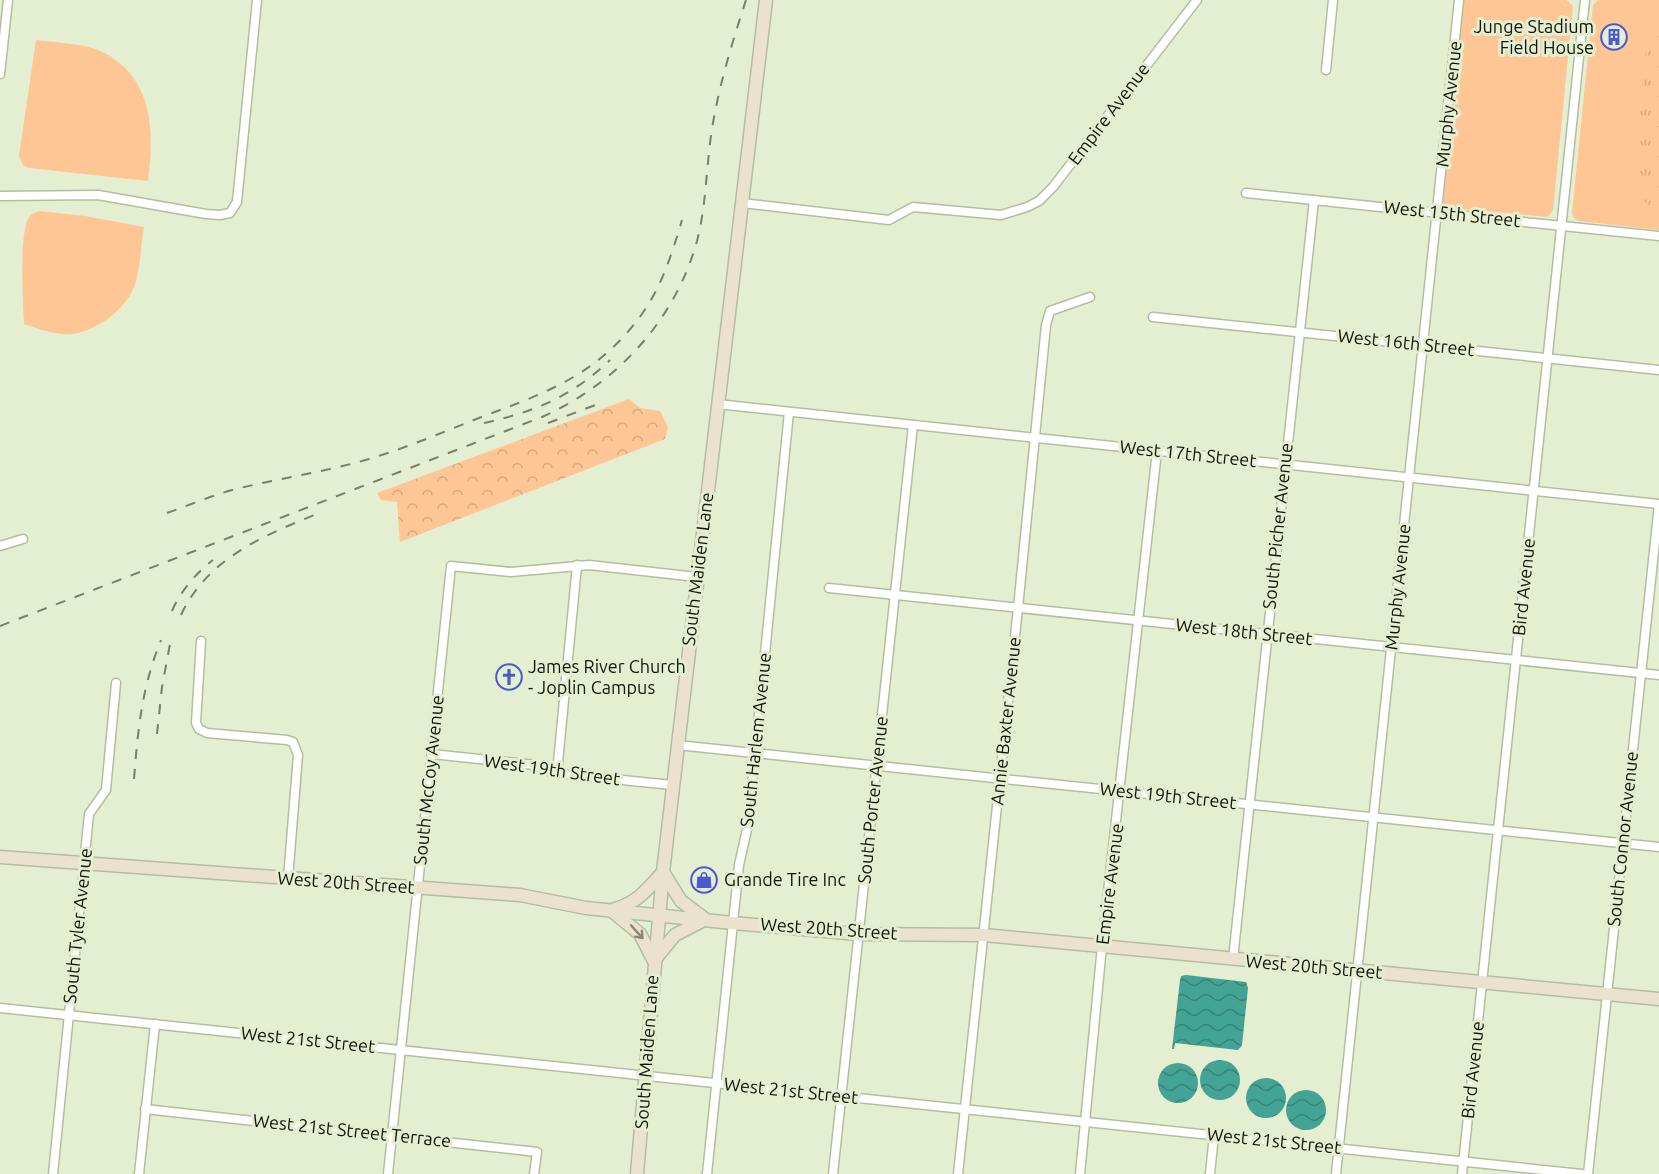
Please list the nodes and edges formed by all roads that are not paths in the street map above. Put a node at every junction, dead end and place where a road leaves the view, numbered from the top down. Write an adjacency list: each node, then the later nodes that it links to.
1 (8, 0): 8 (street)
2 (257, 0): 12 (street)
3 (765, 0): 14 (main road, South Maiden Lane)
4 (1197, 0): 14 (street, Empire Avenue)
5 (1333, 0): 9 (street)
6 (1459, 0): 15 (street, Murphy Avenue)
7 (1585, 0): 16 (street, Bird Avenue)
8 (1, 63): 10 (street)
9 (1326, 70)
10 (0, 74)
11 (1246, 193): 13 (street, West 15th Street)
12 (0, 196)
13 (1314, 200): 15 (street, West 15th Street); 20 (street, South Picher Avenue)
14 (742, 203): 24 (main road, South Maiden Lane)
15 (1437, 213): 16 (street, West 15th Street); 21 (street, Murphy Avenue)
16 (1561, 226): 17 (street, West 15th Street); 22 (street, Bird Avenue)
17 (1659, 236)
18 (1090, 297): 27 (street, Annie Baxter Avenue)
19 (1153, 317): 20 (street, West 16th Street)
20 (1299, 332): 21 (street, West 16th Street); 29 (street, South Picher Avenue)
21 (1423, 345): 22 (street, West 16th Street); 30 (street, Murphy Avenue)
22 (1548, 358): 23 (street, West 16th Street); 31 (street, Bird Avenue)
23 (1659, 370)
24 (717, 404): 25 (street, West 17th Street); 36 (main road, South Maiden Lane)
25 (789, 412): 26 (street, West 17th Street); 49 (street, South Harlem Avenue)
26 (913, 425): 27 (street, West 17th Street); 38 (street, South Porter Avenue)
27 (1035, 438): 28 (street, West 17th Street); 39 (street, Annie Baxter Avenue)
28 (1157, 451): 29 (street, West 17th Street); 40 (street, Empire Avenue)
29 (1284, 464): 30 (street, West 17th Street); 41 (street, South Picher Avenue)
30 (1409, 478): 31 (street, West 17th Street); 43 (street, Murphy Avenue)
31 (1534, 491): 32 (street, West 17th Street); 44 (street, Bird Avenue)
32 (1659, 504): 45 (street, South Connor Avenue)
33 (23, 539): 34 (street)
34 (0, 546)
35 (577, 565): 36 (street); 50 (street, South McCoy Avenue); 52 (street)
36 (697, 577): 48 (main road, South Maiden Lane)
37 (829, 588): 38 (street, West 18th Street)
38 (895, 595): 39 (street, West 18th Street); 51 (street, South Porter Avenue)
39 (1018, 608): 40 (street, West 18th Street); 53 (street, Annie Baxter Avenue)
40 (1138, 621): 41 (street, West 18th Street); 55 (street, Empire Avenue)
41 (1267, 634): 43 (street, West 18th Street); 56 (street, South Picher Avenue)
42 (201, 641): 64 (street)
43 (1392, 647): 44 (street, West 18th Street); 57 (street, Murphy Avenue)
44 (1516, 660): 45 (street, West 18th Street); 58 (street, Bird Avenue)
45 (1641, 674): 46 (street, West 18th Street); 59 (street, South Connor Avenue)
46 (1659, 675)
47 (116, 683): 62 (street, South Tyler Avenue)
48 (677, 745): 49 (street, West 19th Street); 54 (main road, South Maiden Lane)
49 (754, 753): 51 (street, West 19th Street); 69 (street, South Harlem Avenue)
50 (432, 754): 52 (street, West 19th Street); 65 (street, South McCoy Avenue)
51 (876, 765): 53 (street, West 19th Street); 70 (street, South Porter Avenue)
52 (557, 773): 54 (street, West 19th Street)
53 (1000, 778): 55 (street, West 19th Street); 71 (street, Annie Baxter Avenue)
54 (672, 785): 63 (main road, South Maiden Lane)
55 (1120, 791): 56 (street, West 19th Street); 72 (street, Empire Avenue)
56 (1249, 804): 57 (street, West 19th Street); 73 (street, South Picher Avenue)
57 (1374, 818): 58 (street, West 19th Street); 75 (street, Murphy Avenue)
58 (1498, 830): 59 (street, West 19th Street); 76 (street, Bird Avenue)
59 (1623, 843): 60 (street, West 19th Street); 77 (street, South Connor Avenue)
60 (1659, 847)
61 (0, 857): 62 (main road, West 20th Street)
62 (84, 864): 64 (main road, West 20th Street); 80 (street, South Tyler Avenue)
63 (663, 872): 66 (main road); 67 (main road, South Maiden Lane); 68 (main road)
64 (288, 879): 65 (main road, West 20th Street)
65 (418, 888): 66 (main road, West 20th Street); 82 (street, South McCoy Avenue)
66 (611, 910): 67 (main road, West 20th Street); 74 (main road, one-way to 74)
67 (659, 915): 68 (main road, West 20th Street); 74 (main road, South Maiden Lane)
68 (706, 920): 69 (main road, West 20th Street); 74 (main road)
69 (733, 923): 70 (main road, West 20th Street); 84 (street, South Harlem Avenue)
70 (858, 934): 71 (main road, West 20th Street); 85 (street, South Porter Avenue)
71 (984, 935): 72 (main road, West 20th Street); 87 (street, Annie Baxter Avenue)
72 (1102, 946): 73 (main road, West 20th Street); 88 (street, Empire Avenue)
73 (1233, 959): 75 (main road, West 20th Street)
74 (654, 962): 83 (main road, South Maiden Lane)
75 (1358, 971): 76 (main road, West 20th Street); 91 (street, Murphy Avenue)
76 (1483, 982): 77 (main road, West 20th Street); 92 (street, Bird Avenue)
77 (1607, 994): 78 (main road, West 20th Street); 106 (street, South Connor Avenue)
78 (1659, 999)
79 (0, 1008): 80 (street, West 21st Street)
80 (69, 1016): 81 (street, West 21st Street); 93 (street, South Tyler Avenue)
81 (154, 1024): 82 (street, West 21st Street); 86 (street)
82 (401, 1051): 83 (street, West 21st Street); 89 (street, South McCoy Avenue)
83 (644, 1076): 84 (street, West 21st Street); 97 (main road, South Maiden Lane)
84 (717, 1083): 85 (street, West 21st Street); 98 (street, South Harlem Avenue)
85 (841, 1096): 87 (street, West 21st Street); 99 (street, South Porter Avenue)
86 (146, 1108): 89 (street, West 21st Street Terrace); 94 (street)
87 (965, 1109): 88 (street, West 21st Street); 100 (street, Annie Baxter Avenue)
88 (1086, 1122): 90 (street, West 21st Street); 101 (street, Empire Avenue)
89 (392, 1135): 95 (street, South McCoy Avenue); 96 (street, West 21st Street Terrace)
90 (1214, 1135): 91 (street, West 21st Street); 102 (street)
91 (1338, 1148): 92 (street, West 21st Street); 103 (street, Murphy Avenue)
92 (1464, 1161): 104 (street, Bird Avenue); 105 (street, West 21st Street)
93 (53, 1174)
94 (139, 1174)
95 (388, 1174)
96 (534, 1174)
97 (637, 1174)
98 (707, 1174)
99 (833, 1174)
100 (958, 1174)
101 (1080, 1174)
102 (1210, 1174)
103 (1336, 1174)
104 (1462, 1174)
105 (1582, 1174)
106 (1588, 1174)

